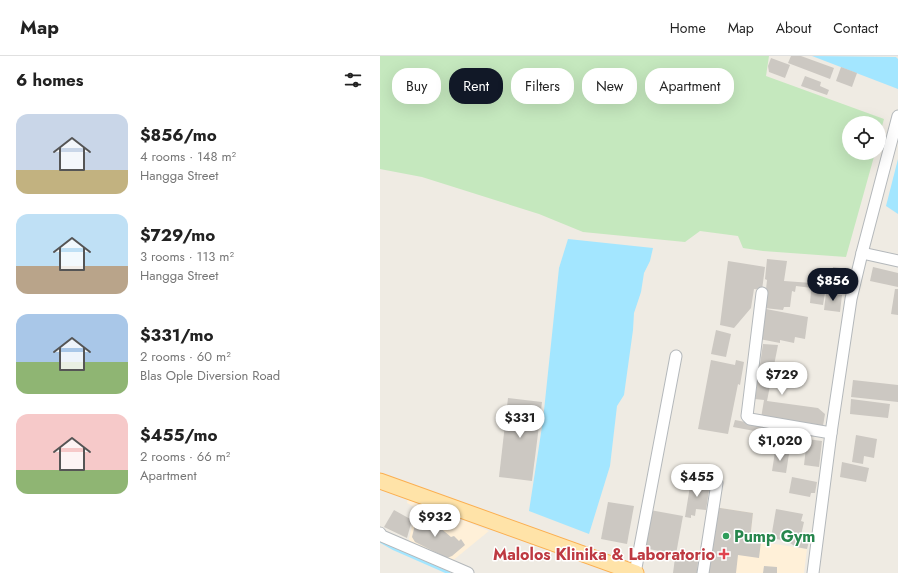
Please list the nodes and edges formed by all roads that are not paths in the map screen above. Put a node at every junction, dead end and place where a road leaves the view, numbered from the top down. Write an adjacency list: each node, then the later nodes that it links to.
1 (898, 116): 2 (street)
2 (862, 253): 3 (street); 6 (street)
3 (898, 261)
4 (762, 293): 6 (street)
5 (676, 356): 11 (street)
6 (831, 433): 13 (street)
7 (380, 481): 11 (main road)
8 (717, 483): 12 (street)
9 (380, 533): 10 (street)
10 (468, 573)
11 (636, 573)
12 (703, 573)
13 (813, 573)

